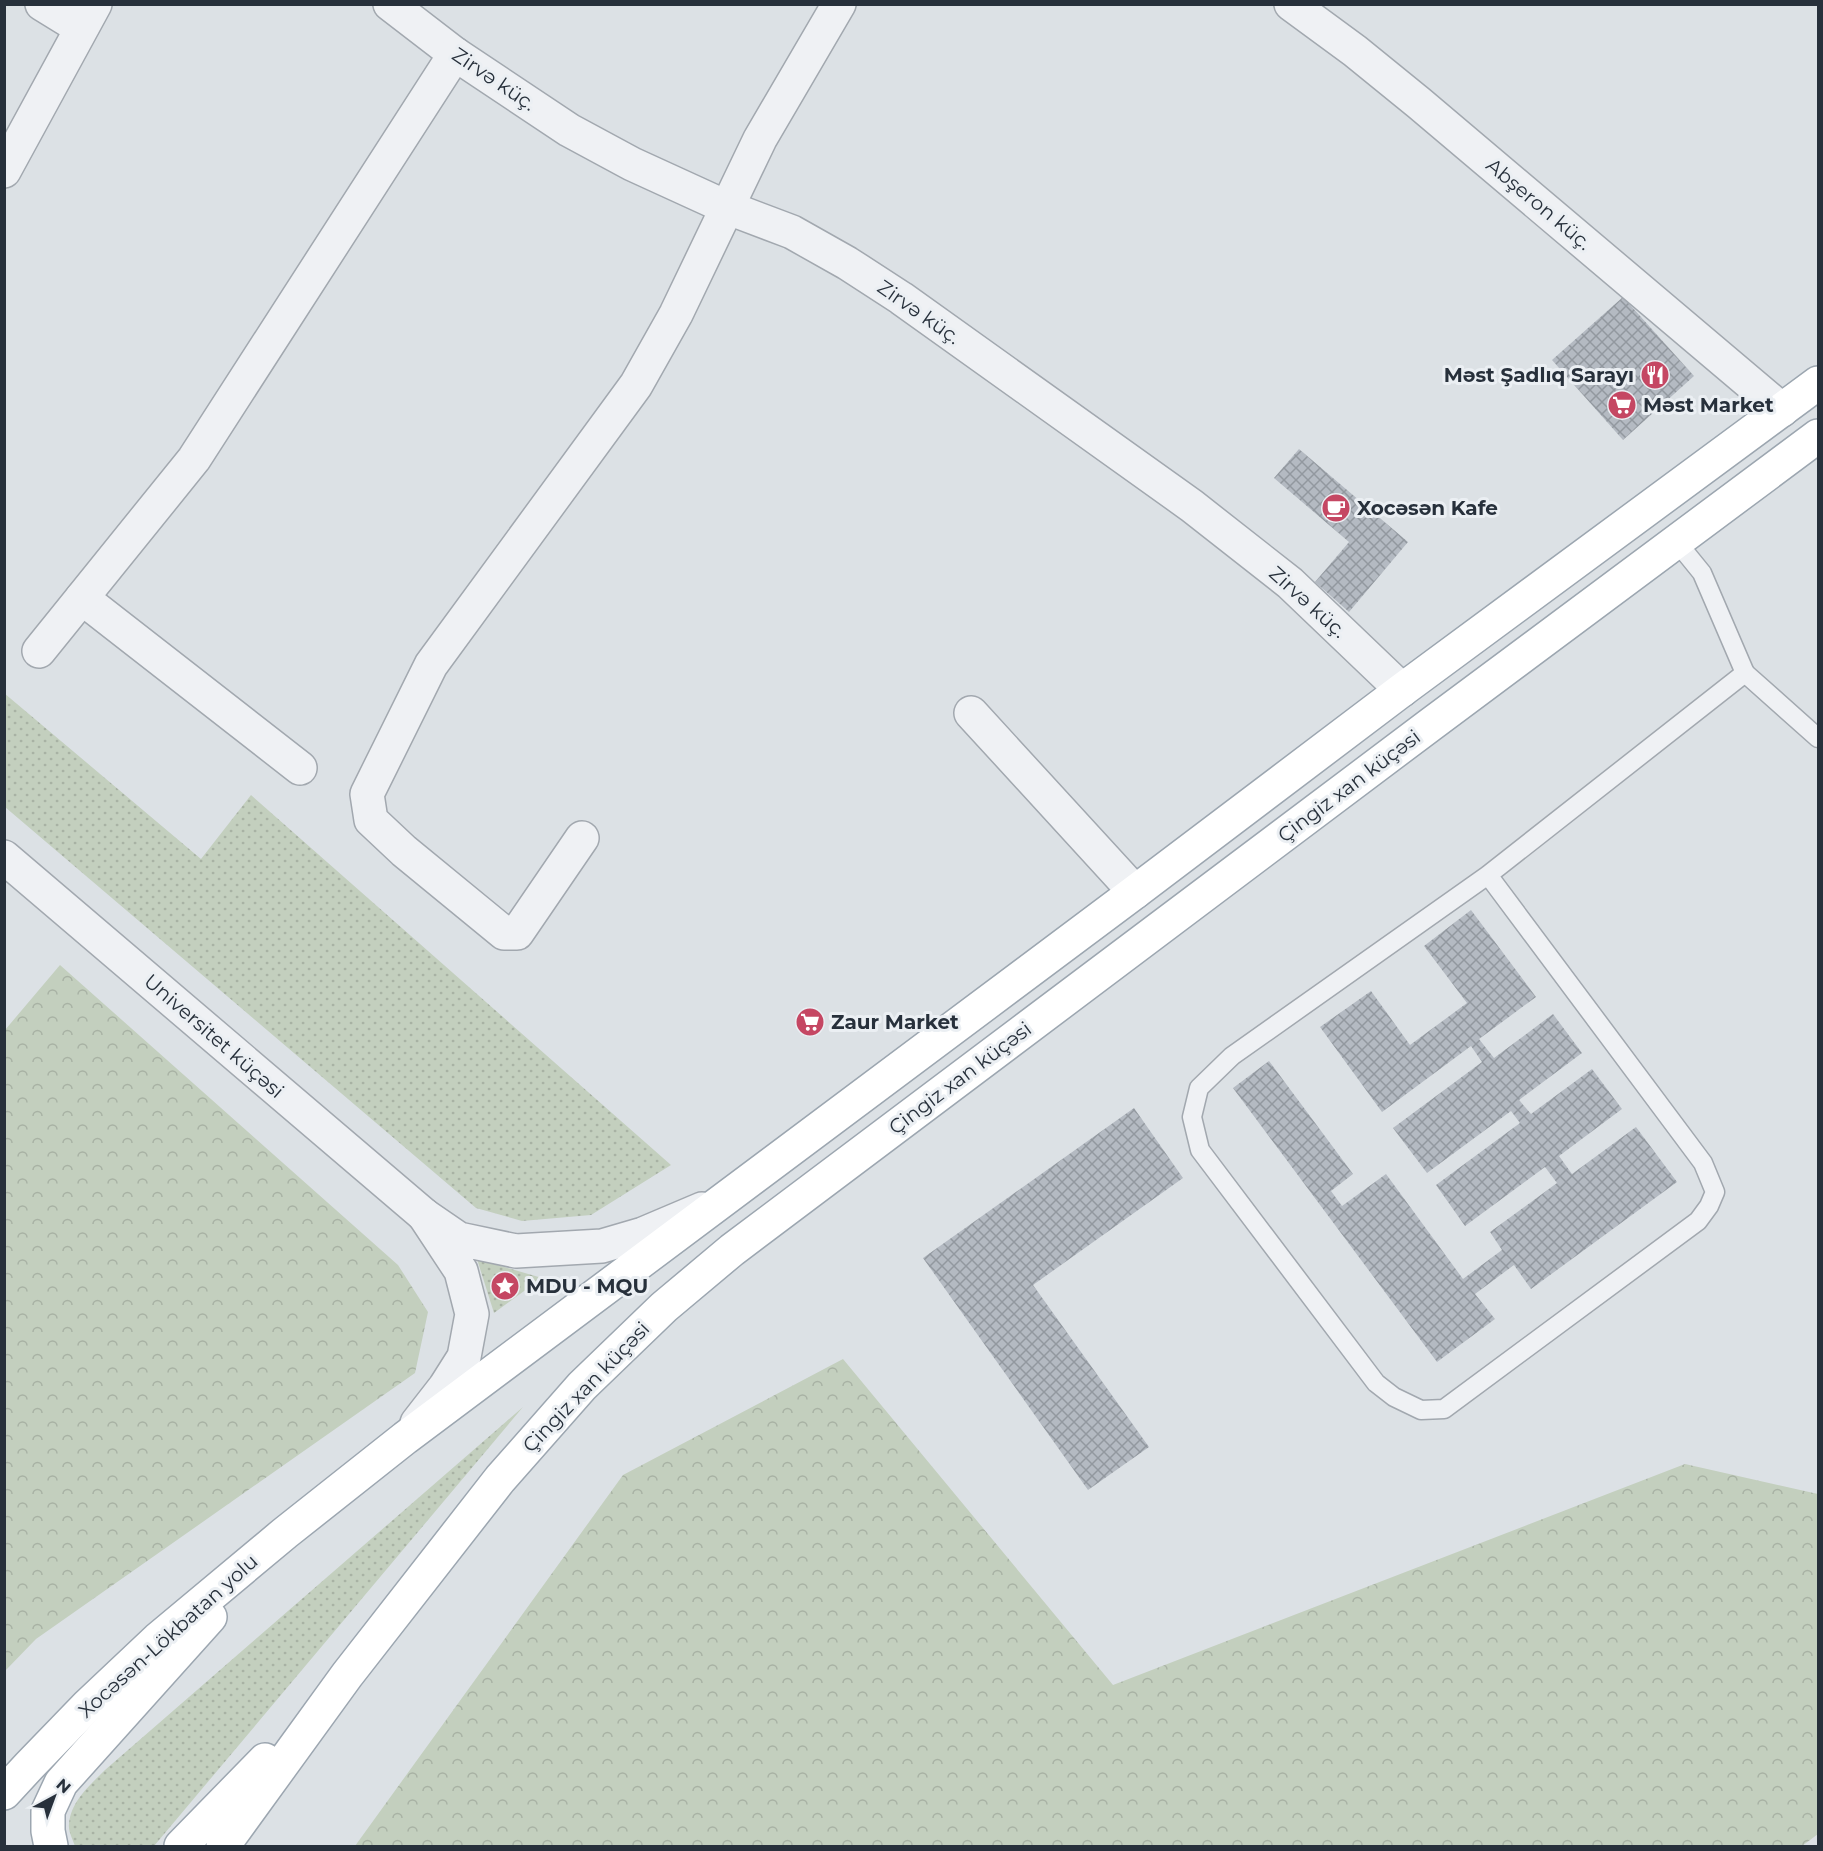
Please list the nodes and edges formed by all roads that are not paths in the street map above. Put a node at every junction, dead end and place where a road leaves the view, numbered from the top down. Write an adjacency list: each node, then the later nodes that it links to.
1 (42, 4): 5 (street)
2 (390, 4): 6 (street, Zirvə küç.)
3 (839, 4): 8 (street)
4 (1291, 4): 10 (street, Abşeron küç.)
5 (88, 16): 7 (street)
6 (455, 54): 8 (street, Zirvə küç.); 13 (street)
7 (4, 171)
8 (726, 207): 16 (street, Zirvə küç.); 20 (street)
9 (1818, 383): 10 (main road)
10 (1782, 410): 16 (main road)
11 (1818, 436): 12 (main road, Çingiz xan küçəsi)
12 (1676, 541): 15 (lane); 28 (main road, Çingiz xan küçəsi)
13 (82, 598): 14 (street); 19 (street)
14 (39, 651)
15 (1745, 673): 18 (lane); 22 (lane)
16 (1401, 690): 23 (main road)
17 (971, 712): 23 (street)
18 (1818, 738)
19 (300, 768)
20 (582, 838)
21 (4, 856): 25 (street, Universitet küçəsi)
22 (1488, 875): 22 (lane)
23 (1135, 892): 24 (main road)
24 (726, 1199): 25 (street); 26 (main road)
25 (424, 1215): 26 (street)
26 (405, 1438): 27 (main road)
27 (285, 1533): 29 (main road, Xocəsən-Lökbatan yolu); 30 (main road)
28 (347, 1675): 31 (main road); 32 (main road, Çingiz xan küçəsi)
29 (4, 1793)
30 (51, 1846)
31 (181, 1846)
32 (223, 1846)

